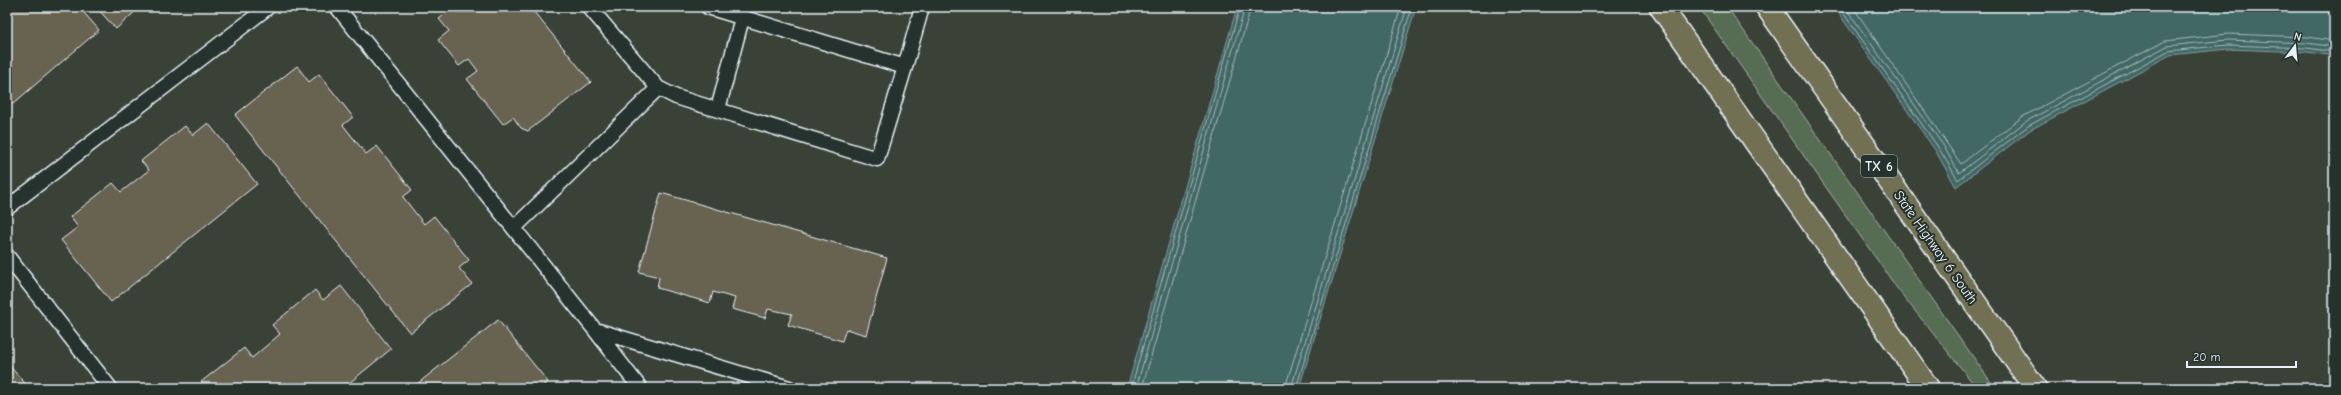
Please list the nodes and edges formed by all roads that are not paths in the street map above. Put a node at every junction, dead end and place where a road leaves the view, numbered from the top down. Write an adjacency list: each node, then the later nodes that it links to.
1 (268, 7): 12 (lane)
2 (337, 7): 13 (lane)
3 (589, 7): 10 (lane)
4 (708, 7): 8 (lane)
5 (922, 7): 9 (lane)
6 (1661, 7): 19 (highway)
7 (1767, 7): 20 (highway, State Highway 6 South / TX 6)
8 (742, 18): 9 (lane); 11 (lane)
9 (905, 67): 11 (lane)
10 (658, 88): 11 (lane); 13 (lane)
11 (718, 110)
12 (7, 208)
13 (514, 228): 15 (lane)
14 (7, 256): 16 (lane)
15 (595, 330): 17 (lane); 18 (lane)
16 (110, 388)
17 (640, 388)
18 (789, 388)
19 (1928, 388)
20 (2035, 388)

